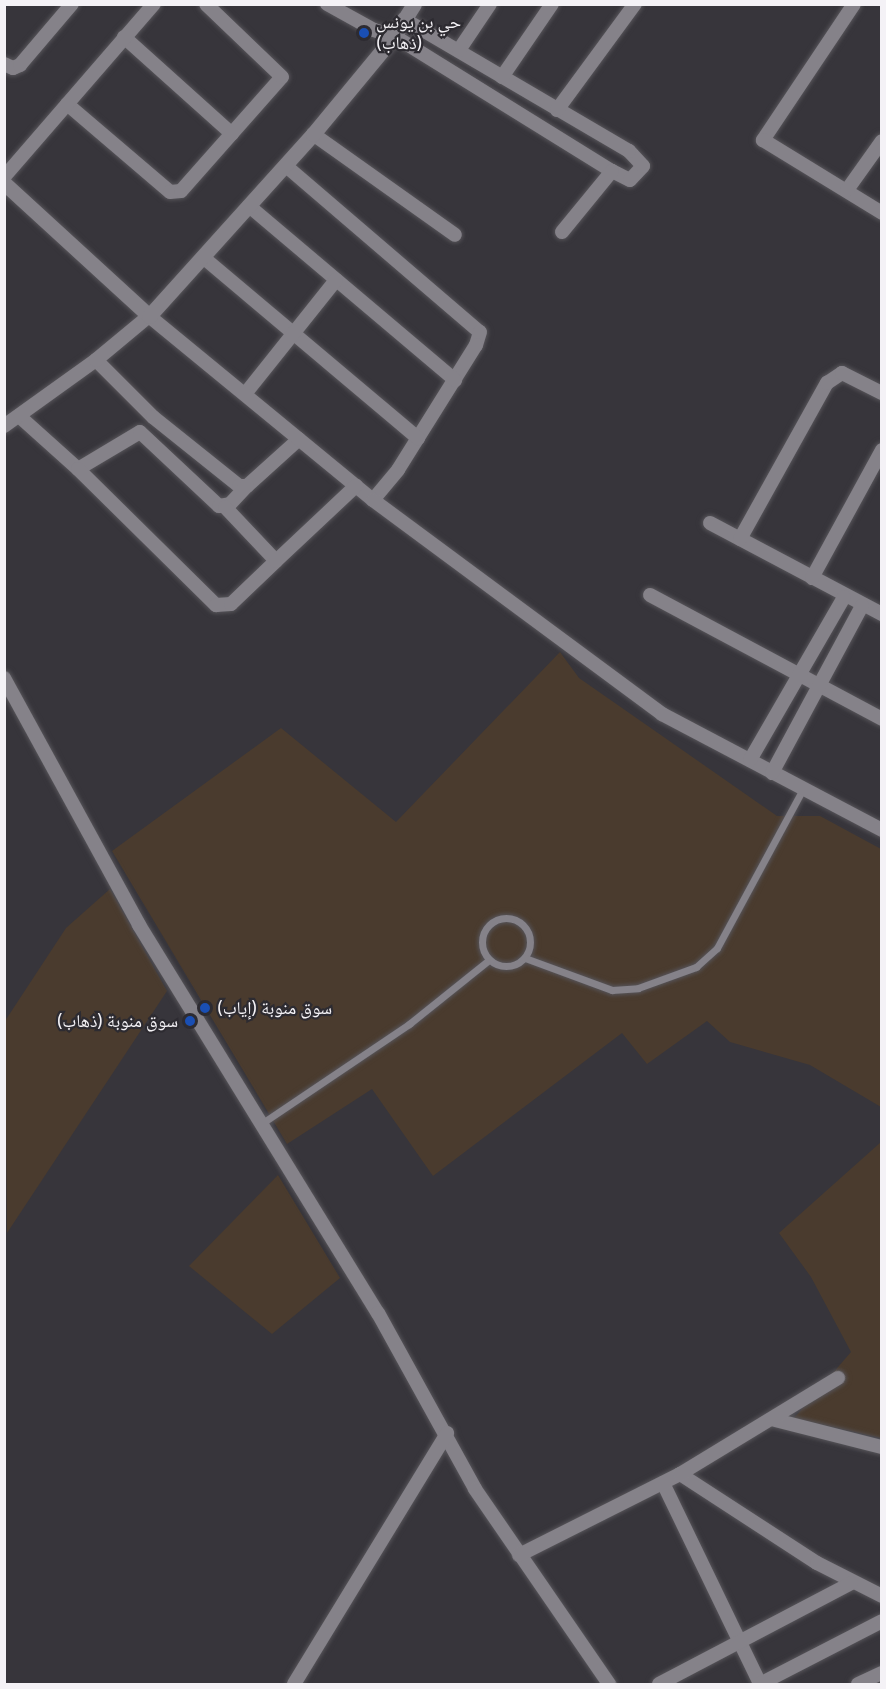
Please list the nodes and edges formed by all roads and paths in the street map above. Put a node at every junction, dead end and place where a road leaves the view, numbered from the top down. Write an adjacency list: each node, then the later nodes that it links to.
1 (72, 4): 13 (street)
2 (153, 4): 11 (street)
3 (206, 4): 17 (street)
4 (327, 4): 10 (street)
5 (490, 4): 12 (street)
6 (552, 4): 14 (street)
7 (635, 4): 16 (street)
8 (854, 4): 24 (street)
9 (407, 9): 10 (street); 12 (street)
10 (394, 36): 18 (street); 21 (street)
11 (124, 37): 15 (street); 17 (street)
12 (459, 50): 14 (street)
13 (4, 64)
14 (502, 77): 16 (street)
15 (67, 104): 17 (street); 22 (street)
16 (557, 110): 21 (street)
17 (232, 134)
18 (314, 134): 20 (street); 28 (street)
19 (882, 141): 24 (street)
20 (286, 166): 25 (street); 34 (street)
21 (612, 171): 27 (street)
22 (4, 177)
23 (4, 183): 31 (street)
24 (847, 190): 26 (street)
25 (249, 206): 29 (street); 30 (street)
26 (882, 213)
27 (562, 232)
28 (455, 235)
29 (204, 258): 31 (street); 32 (street)
30 (336, 280): 32 (street); 34 (street)
31 (149, 316): 33 (street); 36 (street)
32 (292, 332): 36 (street); 41 (street)
33 (96, 360): 37 (street); 38 (street)
34 (455, 380): 41 (street)
35 (882, 393): 50 (street)
36 (245, 394): 42 (street)
37 (19, 416): 39 (street); 44 (street)
38 (153, 417): 40 (street); 45 (street)
39 (4, 426)
40 (140, 432): 44 (street); 48 (street)
41 (418, 438): 47 (street)
42 (299, 439): 45 (street); 46 (street)
43 (882, 450): 52 (street)
44 (78, 469): 51 (street)
45 (248, 486): 48 (street)
46 (356, 486): 47 (street); 51 (street)
47 (374, 500): 61 (street)
48 (225, 507): 51 (street)
49 (710, 523): 50 (street)
50 (741, 539): 52 (street)
51 (276, 561)
52 (812, 578): 54 (street)
53 (650, 595): 57 (street)
54 (844, 597): 55 (street); 57 (street)
55 (862, 606): 56 (street); 59 (street)
56 (882, 614)
57 (801, 675): 59 (street); 61 (street)
58 (4, 678): 67 (street)
59 (819, 685): 60 (street); 62 (street)
60 (882, 719)
61 (750, 760): 62 (street)
62 (772, 773): 63 (street)
63 (803, 789): 64 (street); 65 (lane)
64 (882, 830)
65 (525, 958): 66 (lane); 66 (lane)
66 (489, 960): 67 (lane)
67 (261, 1124): 70 (street)
68 (838, 1378): 69 (street)
69 (775, 1419): 71 (street); 72 (street)
70 (447, 1433): 74 (street); 80 (street)
71 (882, 1447)
72 (680, 1474): 73 (street); 75 (street)
73 (663, 1483): 74 (street); 78 (street)
74 (519, 1555): 81 (street)
75 (851, 1582): 76 (street); 78 (street)
76 (882, 1596)
77 (882, 1621): 83 (street)
78 (740, 1641): 82 (street); 83 (street)
79 (882, 1673): 84 (street)
80 (294, 1684)
81 (609, 1684)
82 (659, 1684)
83 (760, 1684)
84 (858, 1684)

